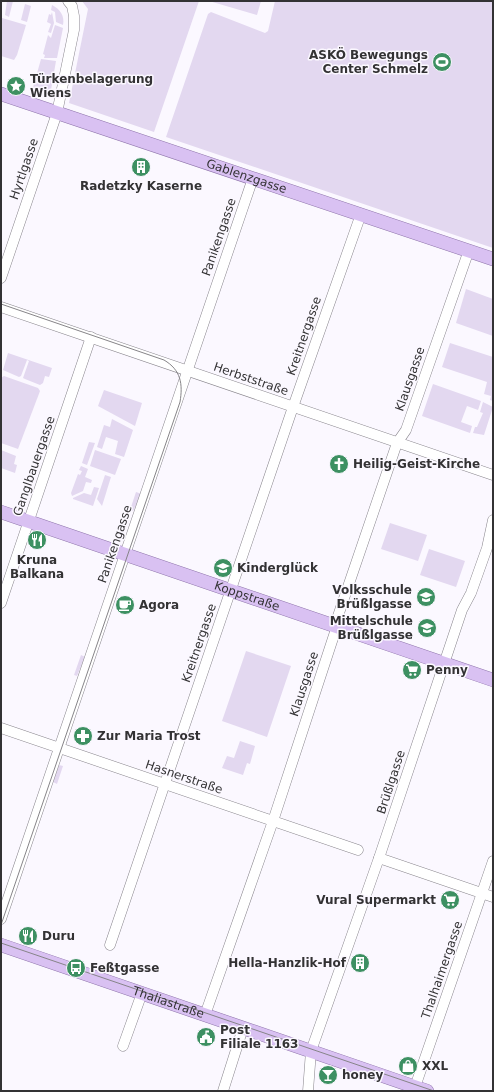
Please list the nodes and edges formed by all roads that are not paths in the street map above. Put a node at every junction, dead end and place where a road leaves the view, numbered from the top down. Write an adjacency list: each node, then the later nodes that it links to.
1 (68, 1): 3 (street, Hyrtlgasse)
2 (1, 94): 3 (main road, Gablenzgasse)
3 (57, 113): 4 (main road, Gablenzgasse); 8 (street, Hyrtlgasse)
4 (253, 178): 5 (main road, Gablenzgasse); 11 (street, Panikengasse)
5 (361, 214): 6 (main road, Gablenzgasse); 12 (street, Kreitnergasse)
6 (469, 250): 7 (main road, Gablenzgasse); 13 (street, Klausgasse)
7 (493, 259)
8 (1, 278)
9 (1, 307): 10 (street, Herbststraße)
10 (91, 337): 11 (street, Herbststraße); 17 (street, Ganglbauergasse)
11 (187, 371): 12 (street, Herbststraße); 18 (street, Panikengasse)
12 (293, 407): 13 (street, Herbststraße); 19 (street, Kreitnergasse)
13 (397, 443): 14 (street, Herbststraße); 21 (street, Klausgasse)
14 (493, 475)
15 (1, 512): 17 (main road, Koppstraße)
16 (493, 520): 22 (street, Brüßlgasse)
17 (29, 521): 18 (main road, Koppstraße); 20 (street, Ganglbauergasse)
18 (126, 554): 19 (main road, Koppstraße); 25 (street, Panikengasse)
19 (230, 590): 21 (main road, Koppstraße); 26 (street, Kreitnergasse)
20 (1, 603)
21 (337, 626): 22 (main road, Koppstraße); 27 (street, Klausgasse)
22 (444, 663): 23 (main road, Koppstraße); 29 (street, Brüßlgasse)
23 (493, 680)
24 (1, 728): 25 (street, Hasnerstraße)
25 (59, 748): 26 (street, Hasnerstraße); 33 (street, Panikengasse)
26 (165, 784): 27 (street, Hasnerstraße); 34 (street, Kreitnergasse)
27 (273, 821): 28 (street, Hasnerstraße); 37 (street, Klausgasse)
28 (358, 850)
29 (379, 858): 31 (street); 40 (street, Brüßlgasse)
30 (493, 861): 31 (street, Thalhaimergasse)
31 (482, 893): 32 (street); 41 (street, Thalhaimergasse)
32 (493, 897)
33 (1, 919)
34 (110, 944)
35 (1, 945): 36 (main road, Thaliastraße)
36 (142, 993): 37 (main road, Thaliastraße); 39 (street)
37 (206, 1015): 38 (main road, Thaliastraße)
38 (243, 1028): 40 (main road, Thaliastraße); 42 (street)
39 (123, 1046)
40 (311, 1051): 41 (main road, Thaliastraße); 43 (street, Brüßlgasse)
41 (421, 1089)
42 (223, 1091)
43 (308, 1091)

